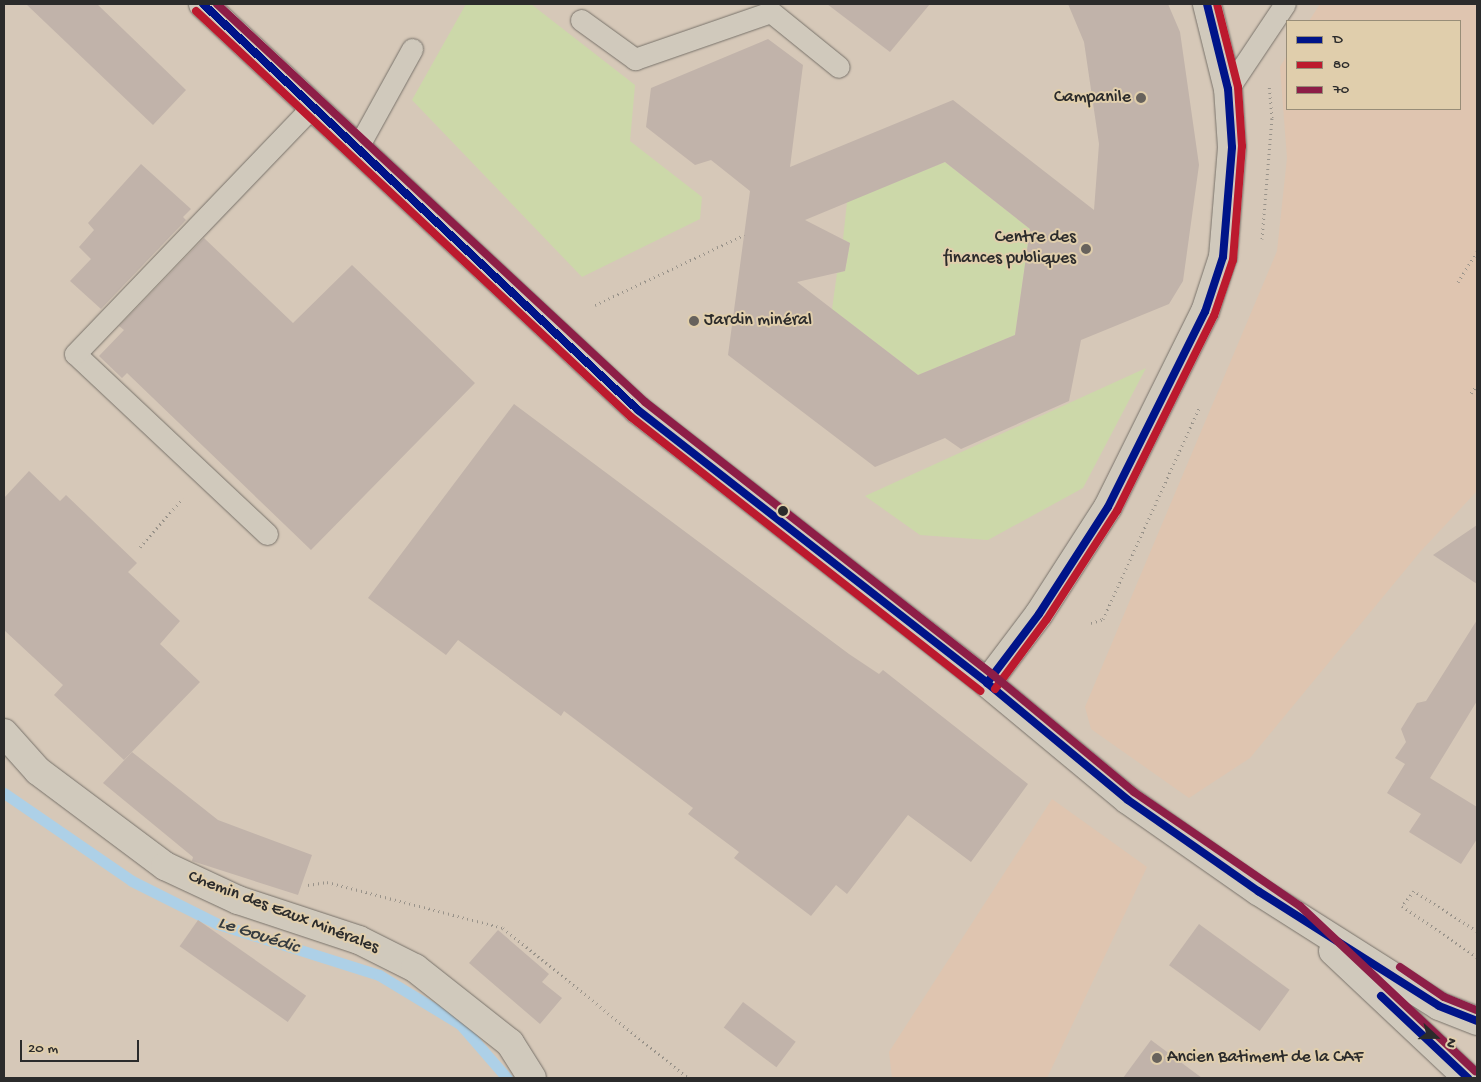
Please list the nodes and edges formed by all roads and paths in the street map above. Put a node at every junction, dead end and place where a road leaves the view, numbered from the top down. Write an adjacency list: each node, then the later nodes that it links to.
1 (203, 4): 8 (main road)
2 (1208, 4): 7 (main road)
3 (1284, 4): 7 (lane)
4 (581, 20): 6 (lane)
5 (412, 50): 9 (lane)
6 (839, 67)
7 (1228, 89): 19 (main road)
8 (314, 105): 9 (main road); 16 (lane)
9 (358, 147): 19 (main road)
10 (744, 235): 13 (path)
11 (1477, 252): 12 (path)
12 (1458, 282)
13 (595, 305)
14 (1477, 385): 15 (path)
15 (1471, 393)
16 (203, 474): 17 (lane); 18 (path)
17 (267, 534)
18 (140, 547)
19 (987, 683): 22 (main road)
20 (4, 733): 21 (main road, Chemin des Eaux Minérales)
21 (272, 912): 26 (main road, Chemin des Eaux Minérales); 27 (path)
22 (1294, 914): 25 (main road); 28 (main road)
23 (1477, 931): 24 (path)
24 (1477, 957)
25 (1477, 1021)
26 (532, 1078)
27 (688, 1078)
28 (1468, 1078)

